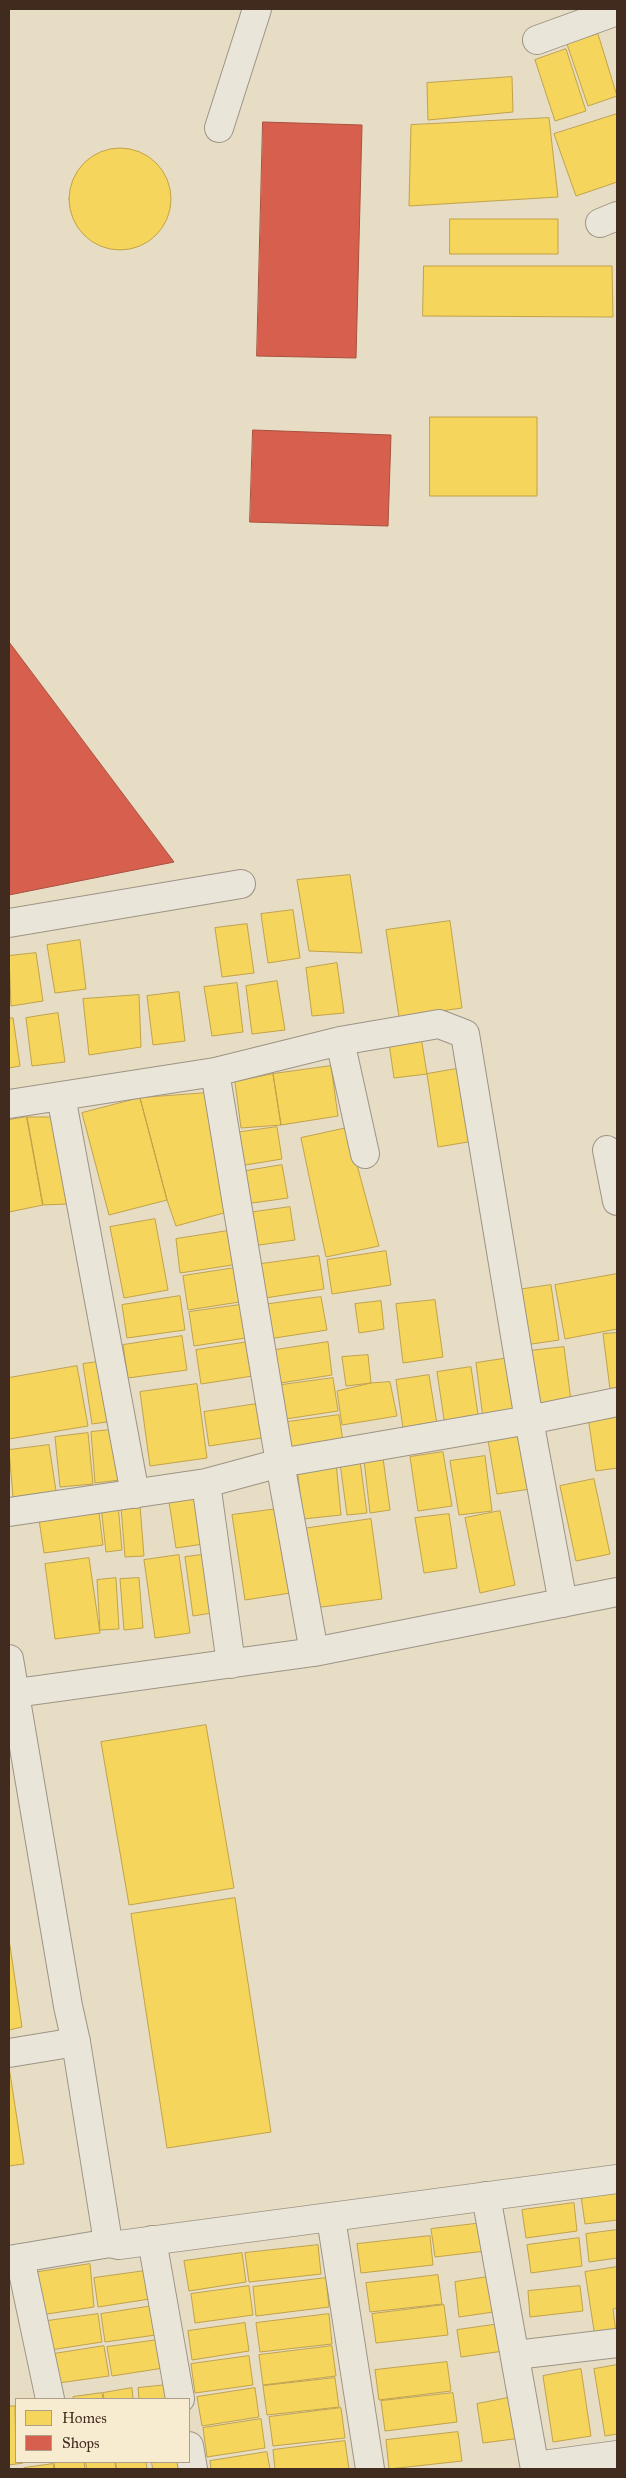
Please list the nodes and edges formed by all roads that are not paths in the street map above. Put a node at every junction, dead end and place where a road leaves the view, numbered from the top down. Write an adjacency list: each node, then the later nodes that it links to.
1 (257, 9): 4 (street)
2 (617, 10): 3 (street)
3 (537, 40)
4 (219, 128)
5 (242, 884): 6 (street)
6 (9, 923)
7 (340, 1041): 8 (street); 12 (street); 15 (street)
8 (214, 1072): 9 (street); 16 (street)
9 (61, 1096): 10 (street); 18 (street)
10 (9, 1104)
11 (607, 1150): 13 (street)
12 (365, 1154)
13 (617, 1202)
14 (617, 1402): 15 (street)
15 (530, 1420): 16 (street); 21 (street)
16 (280, 1464): 17 (street); 22 (street)
17 (206, 1483): 18 (street); 24 (street)
18 (136, 1494): 19 (street)
19 (9, 1512)
20 (617, 1592): 21 (street)
21 (563, 1603): 22 (street)
22 (314, 1652): 24 (street)
23 (9, 1659): 25 (street)
24 (231, 1664): 25 (street)
25 (16, 1694): 26 (street)
26 (76, 2042): 27 (street); 32 (street)
27 (9, 2053)
28 (617, 2179): 29 (street)
29 (486, 2196): 30 (street); 35 (street)
30 (331, 2218): 31 (street); 42 (street)
31 (152, 2240): 32 (street); 37 (street)
32 (110, 2243): 33 (street)
33 (14, 2259): 36 (street)
34 (617, 2343): 35 (street)
35 (516, 2355): 40 (street)
36 (50, 2398)
37 (180, 2398)
38 (190, 2452): 41 (street)
39 (617, 2455): 40 (street)
40 (535, 2467)
41 (193, 2469)
42 (370, 2469)

